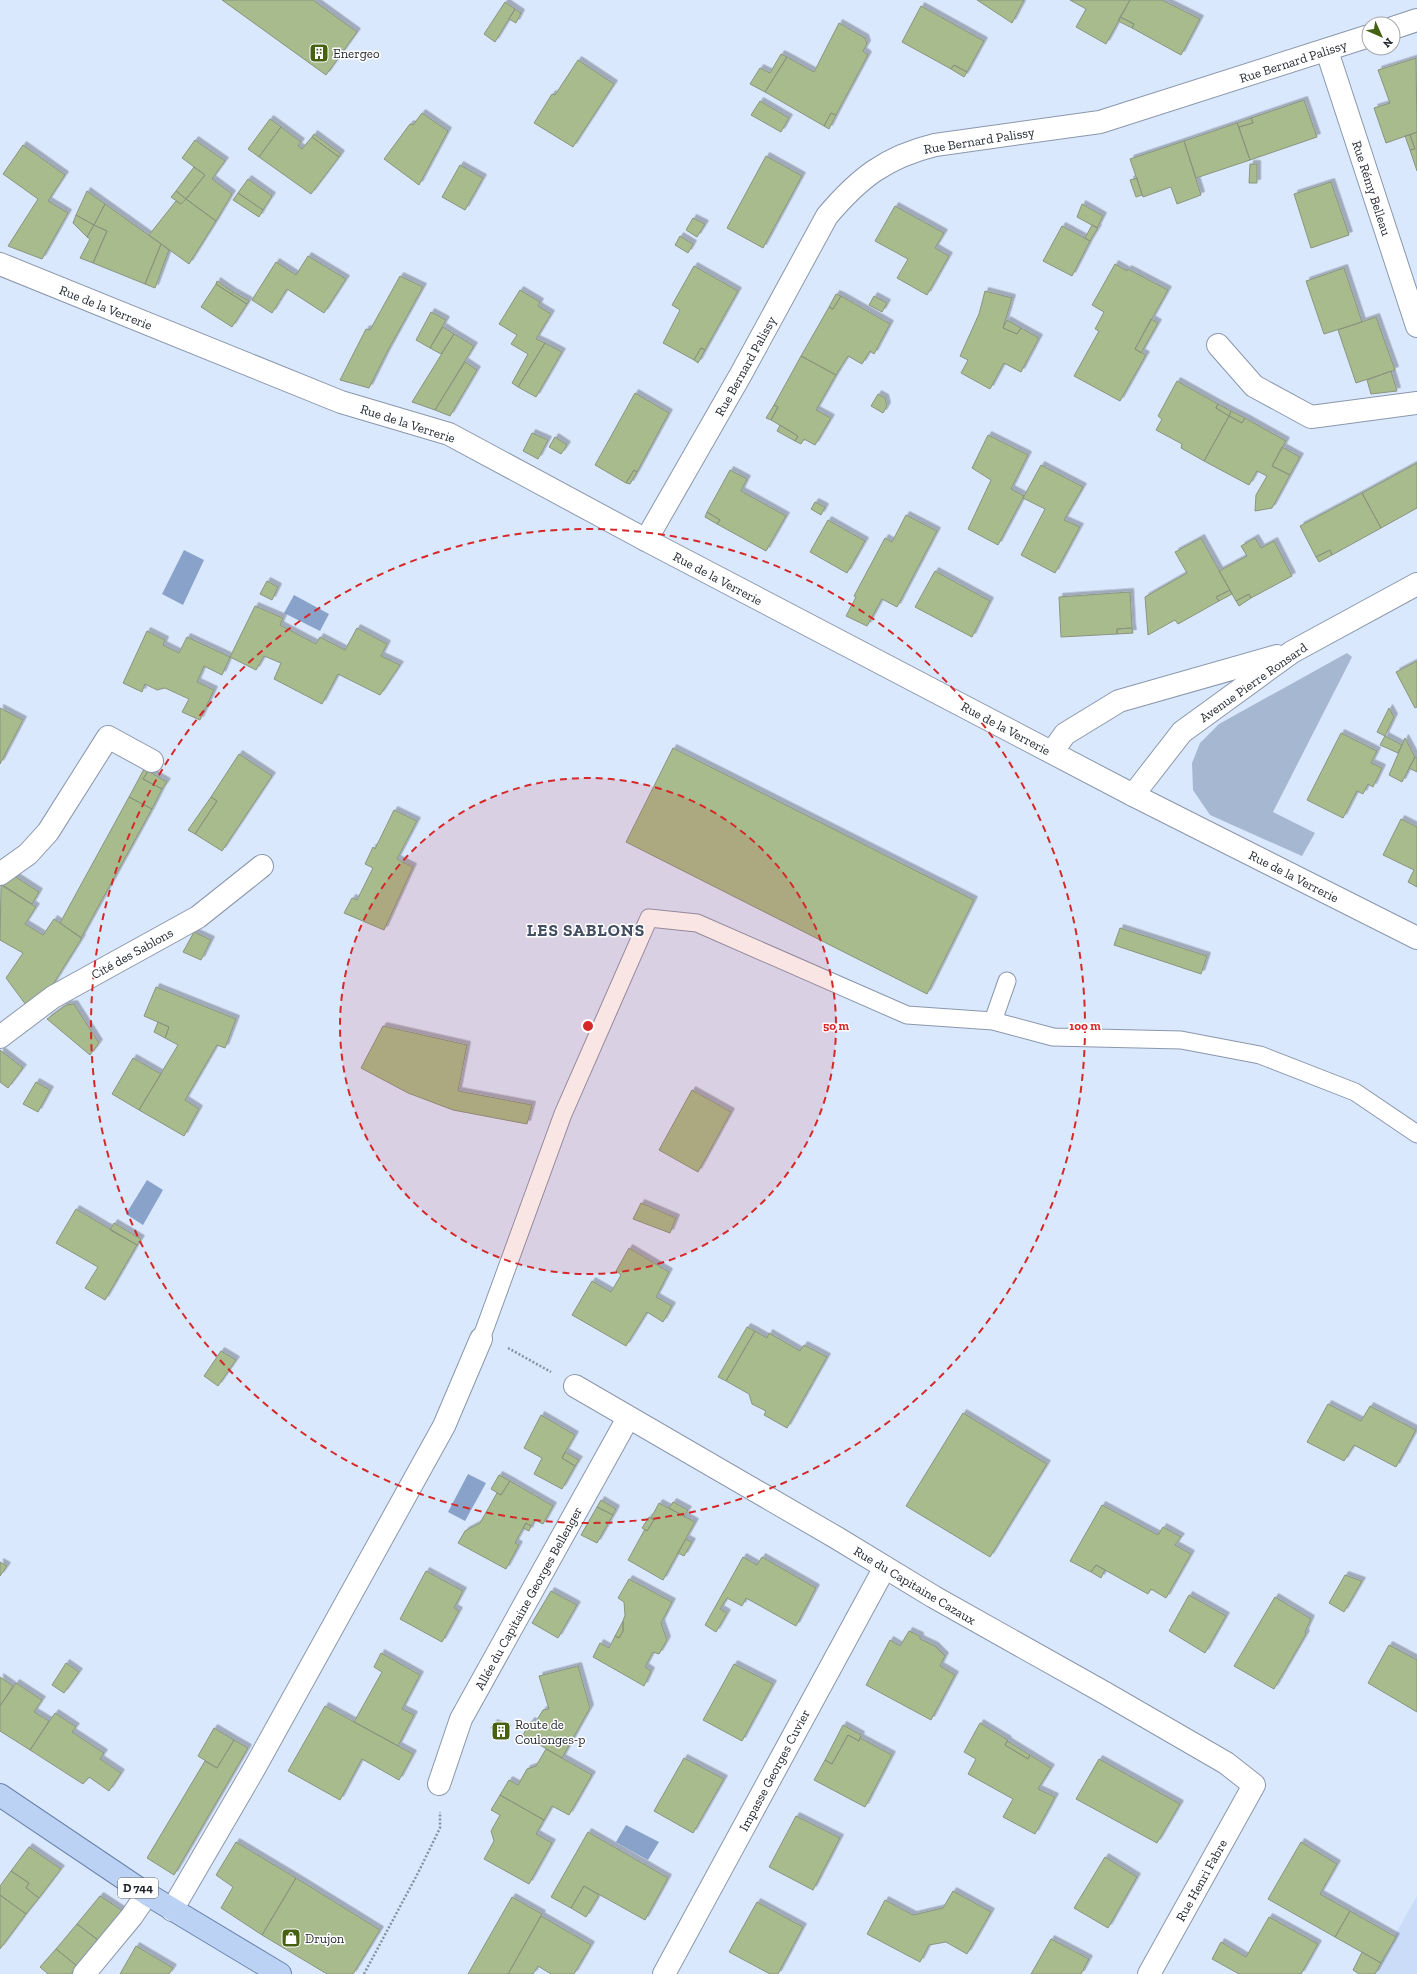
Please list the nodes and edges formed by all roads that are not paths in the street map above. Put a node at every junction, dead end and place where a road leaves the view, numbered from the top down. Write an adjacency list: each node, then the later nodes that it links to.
1 (1417, 20): 2 (street)
2 (1401, 25)
3 (1361, 39): 4 (street, Rue Bernard Palissy)
4 (1327, 51): 6 (street, Rue Rémy Belleau); 9 (street, Rue Bernard Palissy)
5 (0, 264): 9 (street, Rue de la Verrerie)
6 (1417, 326)
7 (1218, 345): 8 (street)
8 (1417, 403)
9 (646, 540): 12 (street, Rue de la Verrerie)
10 (1417, 584): 11 (street, Avenue Pierre Ronsard)
11 (1292, 652): 12 (street); 14 (street, Avenue Pierre Ronsard)
12 (1052, 752): 14 (street, Rue de la Verrerie)
13 (152, 762): 16 (street)
14 (1133, 795): 17 (street, Rue de la Verrerie)
15 (262, 866): 20 (street, Cité des Sablons)
16 (0, 874)
17 (1417, 938)
18 (1007, 981): 19 (lane)
19 (993, 1022): 21 (lane); 22 (lane)
20 (0, 1037)
21 (1417, 1134)
22 (481, 1339): 30 (street)
23 (575, 1386): 24 (street, Rue du Capitaine Cazaux)
24 (628, 1418): 25 (street, Rue du Capitaine Cazaux); 26 (street, Allée du Capitaine Georges Bellenger)
25 (885, 1567): 27 (street, Rue du Capitaine Cazaux); 33 (street, Impasse Georges Cuvier)
26 (439, 1784)
27 (1254, 1785): 34 (street, Rue Henri Fabre)
28 (0, 1795): 29 (main road, D 744)
29 (147, 1894): 30 (main road, D 744); 31 (street)
30 (172, 1910): 32 (main road, D 744)
31 (84, 1974)
32 (280, 1974)
33 (664, 1974)
34 (1149, 1974)

